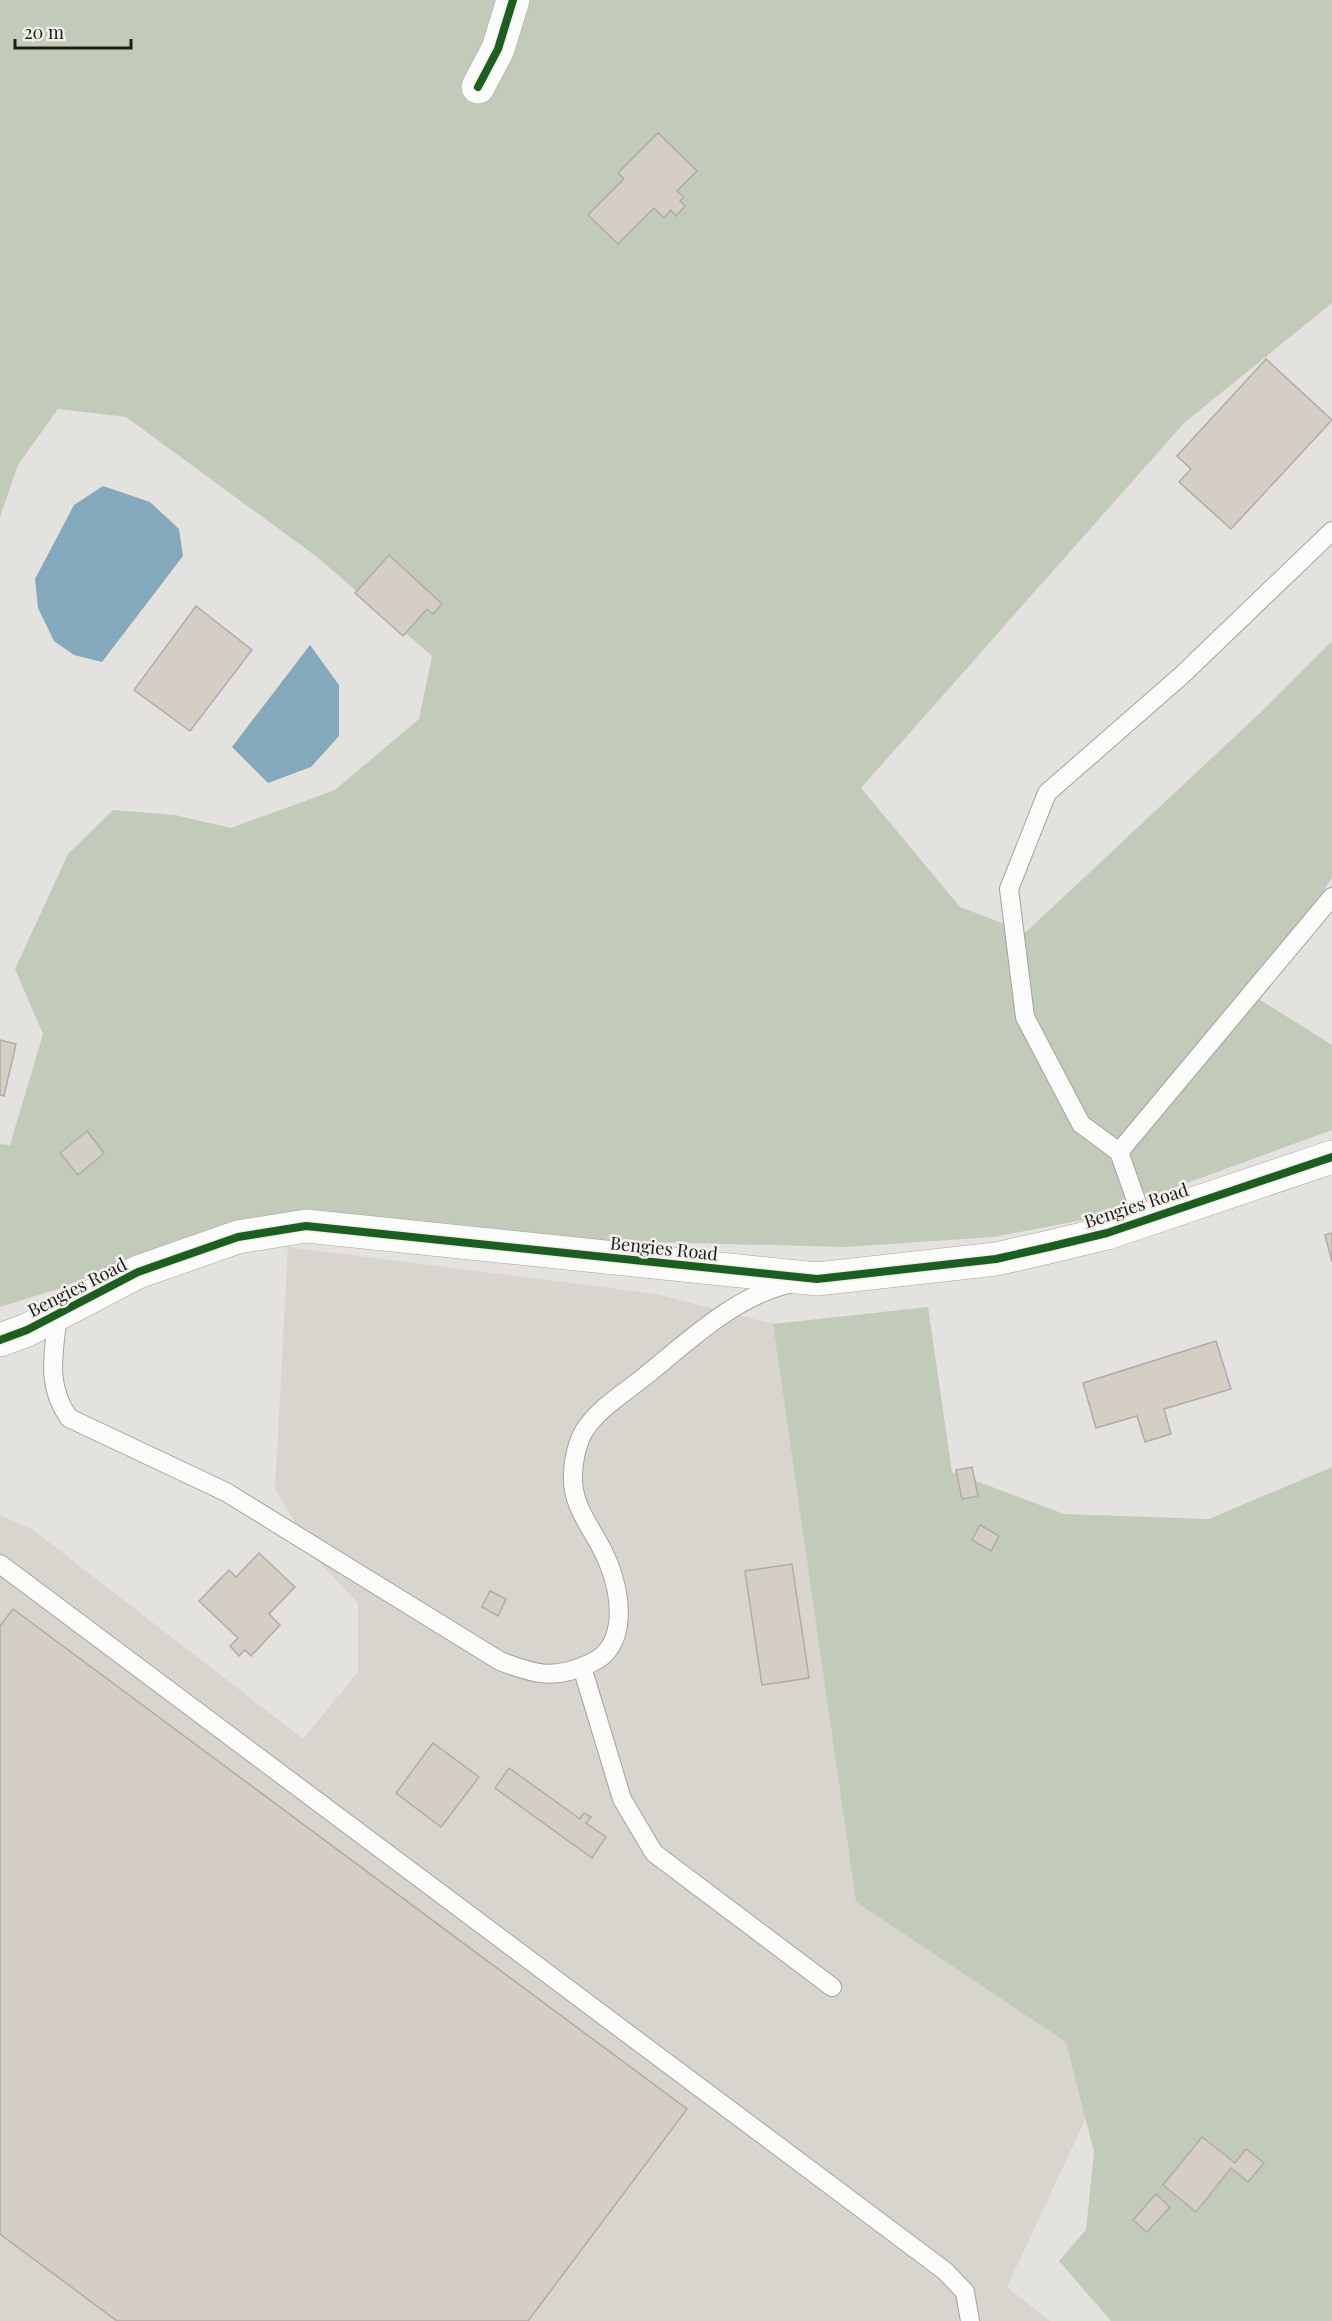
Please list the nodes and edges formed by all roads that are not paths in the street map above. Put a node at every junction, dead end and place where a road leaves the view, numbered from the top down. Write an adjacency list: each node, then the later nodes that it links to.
1 (513, 0): 2 (street)
2 (478, 87)
3 (1332, 531): 5 (lane)
4 (1332, 897): 5 (lane)
5 (1119, 1152): 7 (lane)
6 (1332, 1157): 7 (street, Bengies Road)
7 (1143, 1220): 8 (street, Bengies Road)
8 (817, 1279): 9 (street, Bengies Road); 12 (lane)
9 (58, 1314): 10 (street, Bengies Road); 12 (lane)
10 (0, 1340)
11 (0, 1564): 14 (lane)
12 (582, 1667): 13 (lane)
13 (832, 1987)
14 (970, 2321)

